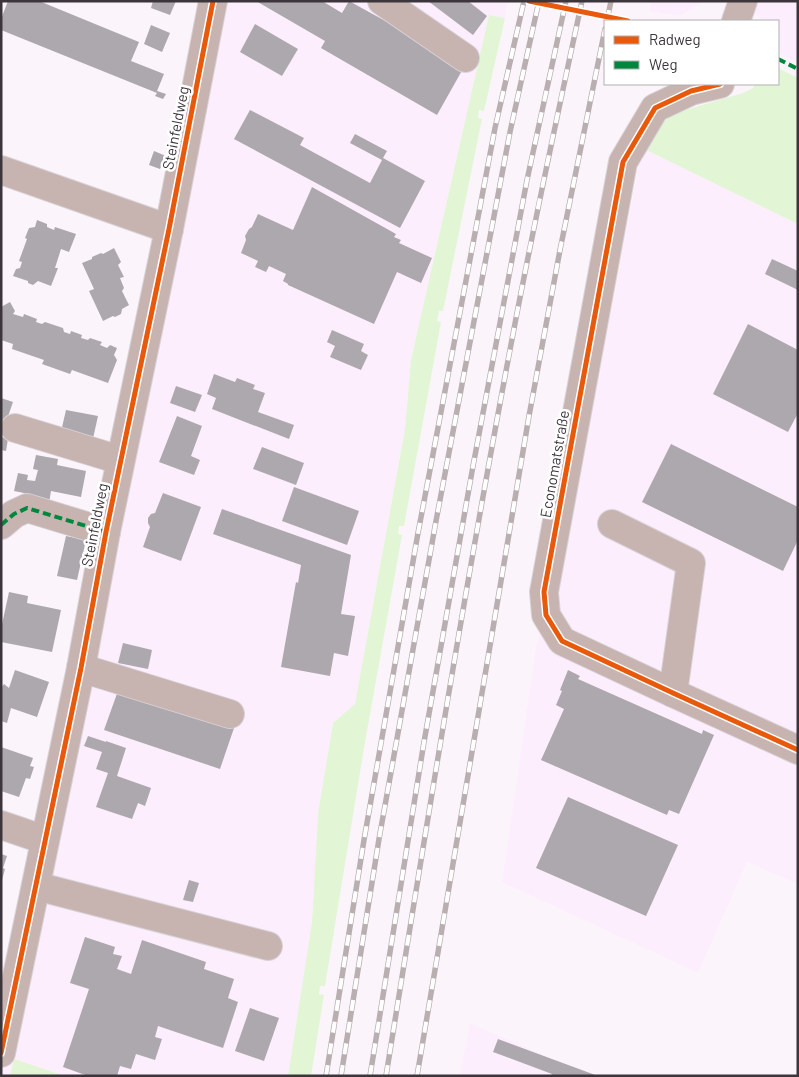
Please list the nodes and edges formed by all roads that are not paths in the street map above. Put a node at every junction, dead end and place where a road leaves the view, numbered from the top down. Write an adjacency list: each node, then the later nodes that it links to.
1 (213, 1): 10 (street, Steinfeldweg)
2 (382, 1): 5 (street)
3 (744, 1): 4 (street)
4 (736, 20)
5 (465, 58)
6 (667, 85): 8 (street, Economatstraße)
7 (716, 85): 8 (street)
8 (654, 108): 17 (street, Economatstraße)
9 (1, 170): 10 (street)
10 (169, 229): 12 (street, Steinfeldweg)
11 (15, 428): 12 (street)
12 (120, 460): 15 (street, Steinfeldweg)
13 (612, 524): 17 (street)
14 (1, 525): 15 (street)
15 (106, 532): 16 (street, Steinfeldweg)
16 (81, 668): 18 (street); 21 (street, Steinfeldweg)
17 (673, 693): 19 (street, Economatstraße)
18 (230, 714)
19 (798, 750)
20 (1, 825): 21 (street)
21 (45, 840): 22 (street, Steinfeldweg)
22 (36, 886): 23 (street); 24 (street, Steinfeldweg)
23 (268, 946)
24 (1, 1052)

